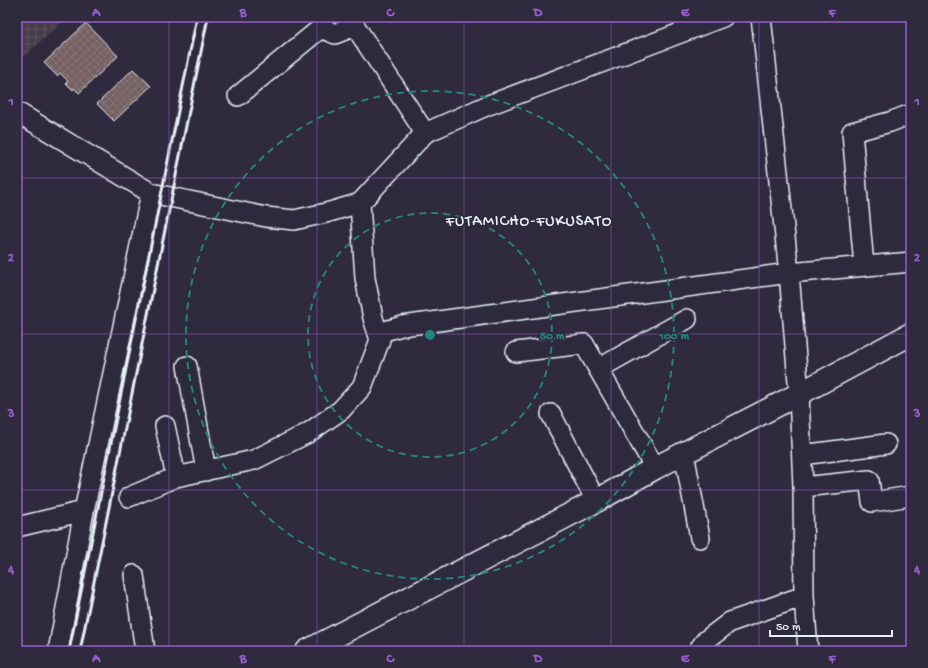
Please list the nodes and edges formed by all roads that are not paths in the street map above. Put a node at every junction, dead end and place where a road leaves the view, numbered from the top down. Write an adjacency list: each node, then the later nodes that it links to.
1 (723, 17): 7 (street)
2 (761, 17): 12 (street)
3 (358, 21): 4 (street); 7 (street)
4 (238, 96)
5 (17, 112): 8 (street)
6 (911, 114): 11 (street)
7 (426, 133): 9 (street)
8 (151, 193): 9 (street); 32 (street)
9 (360, 203): 14 (street)
10 (911, 262): 11 (street)
11 (864, 266): 12 (street)
12 (789, 273): 14 (street); 19 (street)
13 (687, 319): 18 (street)
14 (378, 334): 26 (street)
15 (911, 334): 19 (street)
16 (516, 352): 18 (street)
17 (186, 366): 26 (street)
18 (598, 369): 25 (street)
19 (799, 394): 23 (street); 24 (street)
20 (551, 414): 31 (street)
21 (165, 426): 27 (street)
22 (886, 444): 24 (street)
23 (684, 453): 25 (street); 34 (street)
24 (802, 455): 28 (street)
25 (655, 468): 31 (street)
26 (206, 471): 27 (street)
27 (176, 477): 30 (street)
28 (803, 487): 29 (street); 36 (street)
29 (911, 496)
30 (129, 497)
31 (596, 501): 39 (street)
32 (84, 511): 33 (street); 37 (street)
33 (17, 527)
34 (700, 538)
35 (134, 575): 38 (street)
36 (804, 596): 40 (street); 41 (street)
37 (58, 651)
38 (145, 651)
39 (307, 651)
40 (698, 651)
41 (808, 651)

